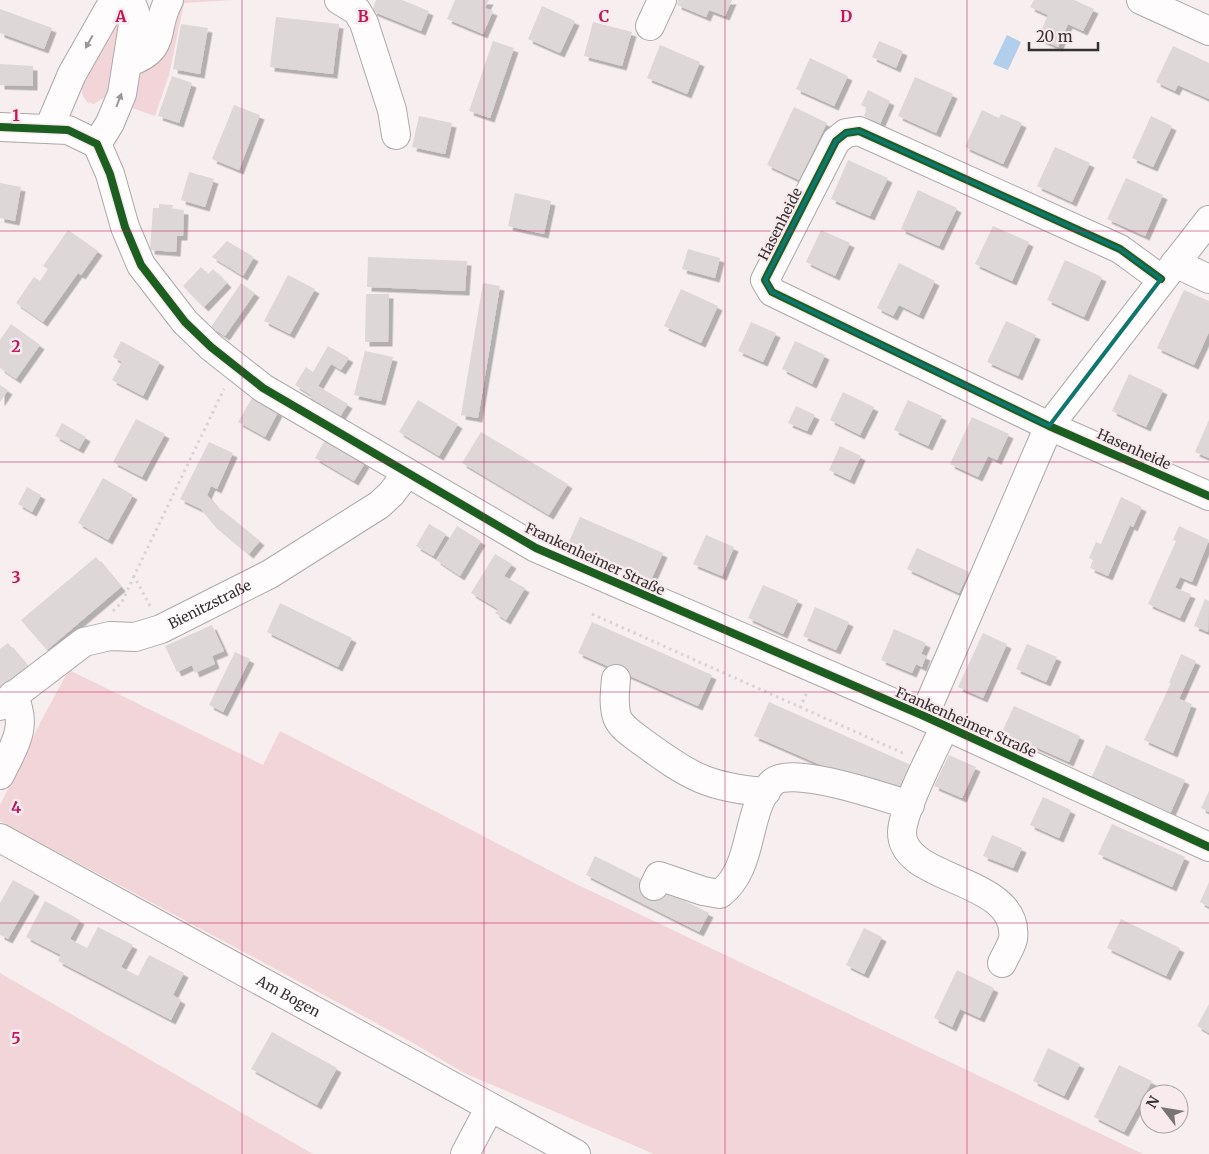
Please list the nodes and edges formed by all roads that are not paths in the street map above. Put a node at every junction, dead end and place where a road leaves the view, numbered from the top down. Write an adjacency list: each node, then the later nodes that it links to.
1 (169, 0): 8 (street)
2 (339, 0): 11 (street)
3 (662, 0): 6 (street)
4 (1141, 0): 7 (street)
5 (114, 1): 8 (street); 10 (street, one-way to 10)
6 (650, 26)
7 (1209, 31)
8 (127, 64): 12 (street, one-way to 8)
9 (0, 127): 10 (street)
10 (49, 128): 12 (street)
11 (396, 135)
12 (97, 144): 17 (street, Frankenheimer Straße)
13 (1209, 220): 14 (street)
14 (1168, 271): 15 (street); 16 (street); 16 (street, Hasenheide)
15 (1209, 279)
16 (1049, 426): 18 (street, Hasenheide); 21 (street)
17 (406, 473): 20 (street, Bienitzstraße); 21 (street, Frankenheimer Straße)
18 (1209, 496)
19 (616, 678): 23 (street)
20 (7, 700): 22 (street)
21 (935, 721): 24 (street); 26 (street, Frankenheimer Straße)
22 (0, 775)
23 (766, 792): 24 (street); 27 (street)
24 (910, 805): 28 (street)
25 (0, 838): 29 (street, Am Bogen)
26 (1209, 847)
27 (654, 886)
28 (1002, 963)
29 (490, 1108): 30 (street); 31 (street, Am Bogen)
30 (464, 1154)
31 (576, 1154)

